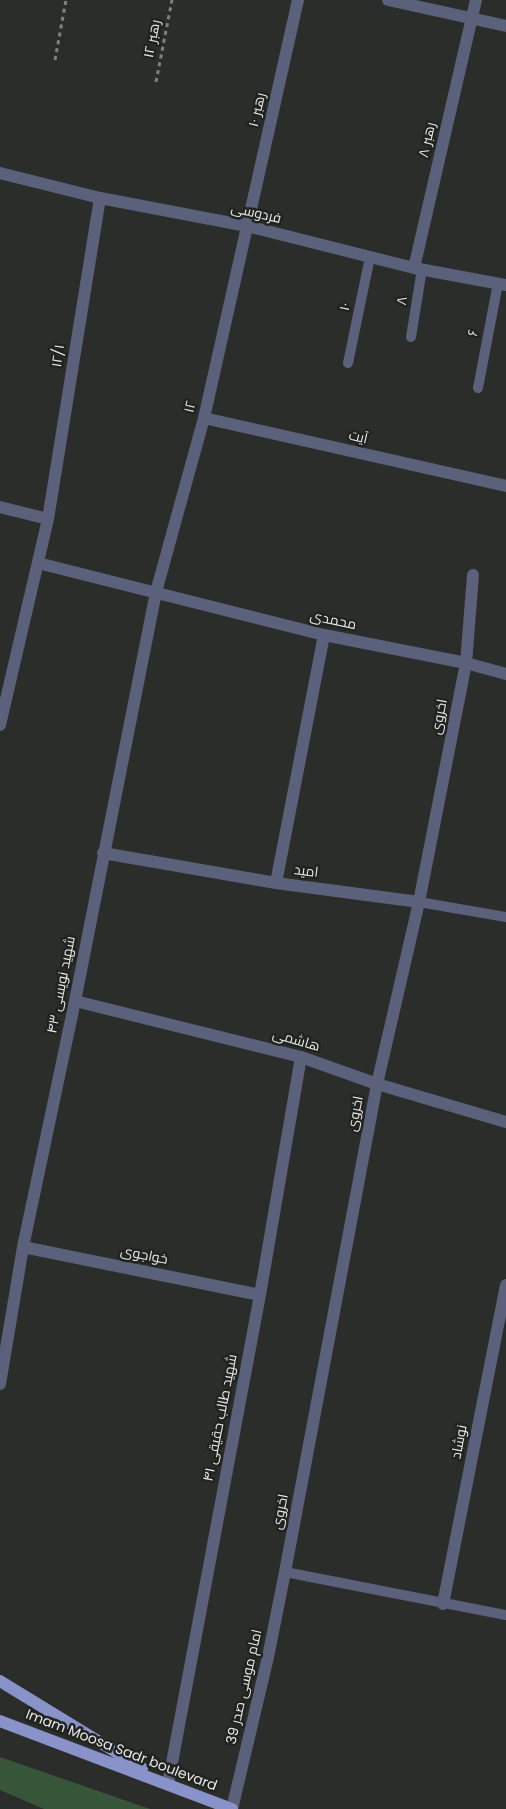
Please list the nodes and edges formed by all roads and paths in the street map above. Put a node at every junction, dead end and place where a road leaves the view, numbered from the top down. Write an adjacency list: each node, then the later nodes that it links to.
1 (66, 0): 8 (path)
2 (172, 0): 9 (path, رهبر ۱۲)
3 (298, 0): 12 (street, رهبر ۱۰)
4 (388, 0): 6 (street)
5 (476, 0): 6 (street, رهبر ۸)
6 (472, 19): 7 (street); 14 (street, رهبر ۸)
7 (506, 26)
8 (55, 60)
9 (156, 82)
10 (0, 173): 11 (street, فردوسی)
11 (100, 198): 12 (street, فردوسی); 22 (street, ۱۲/۱)
12 (247, 226): 13 (street, فردوسی); 19 (street, ۱۲)
13 (370, 257): 14 (street, فردوسی); 17 (lane, ۱۰)
14 (418, 269): 15 (street, فردوسی); 16 (lane, ۸)
15 (502, 284): 18 (lane, ۶)
16 (411, 337)
17 (348, 364)
18 (478, 388)
19 (204, 418): 20 (street, آیت); 25 (street, ۱۲)
20 (506, 486)
21 (0, 507): 22 (street)
22 (48, 519): 23 (street, ۱۲/۱)
23 (38, 563): 25 (street, محمدی); 29 (street, ۱۲/۱)
24 (473, 575): 27 (street, اخروی)
25 (156, 592): 26 (street, محمدی); 30 (street, ۴۳ شهید نویسی)
26 (324, 635): 27 (street, محمدی); 31 (street)
27 (466, 663): 28 (street, محمدی); 32 (street, اخروی)
28 (506, 674)
29 (0, 725)
30 (103, 853): 31 (street, امید); 34 (street, ۴۳ شهید نویسی)
31 (276, 884): 32 (street, امید)
32 (419, 902): 33 (lane, امید); 36 (street, اخروی)
33 (506, 917)
34 (75, 1001): 35 (street, هاشمی); 38 (street, ۴۳ شهید نویسی)
35 (301, 1057): 36 (street, هاشمی); 40 (street, ۴۱ شهید طالب حقیقی)
36 (377, 1084): 37 (street, هاشمی); 42 (street, اخروی)
37 (506, 1122)
38 (23, 1247): 40 (street, خواجوی); 41 (street, ۴۳ شهید نویسی)
39 (506, 1285): 43 (street, نوشاد)
40 (260, 1295): 47 (street, ۴۱ شهید طالب حقیقی)
41 (0, 1384)
42 (285, 1572): 43 (lane); 48 (street, امام موسی صدر 39)
43 (443, 1604): 44 (lane)
44 (506, 1615)
45 (0, 1681): 47 (main road)
46 (0, 1721): 47 (main road, Imam Moosa Sadr boulevard)
47 (168, 1784): 48 (main road, Imam Moosa Sadr boulevard)
48 (232, 1809)

